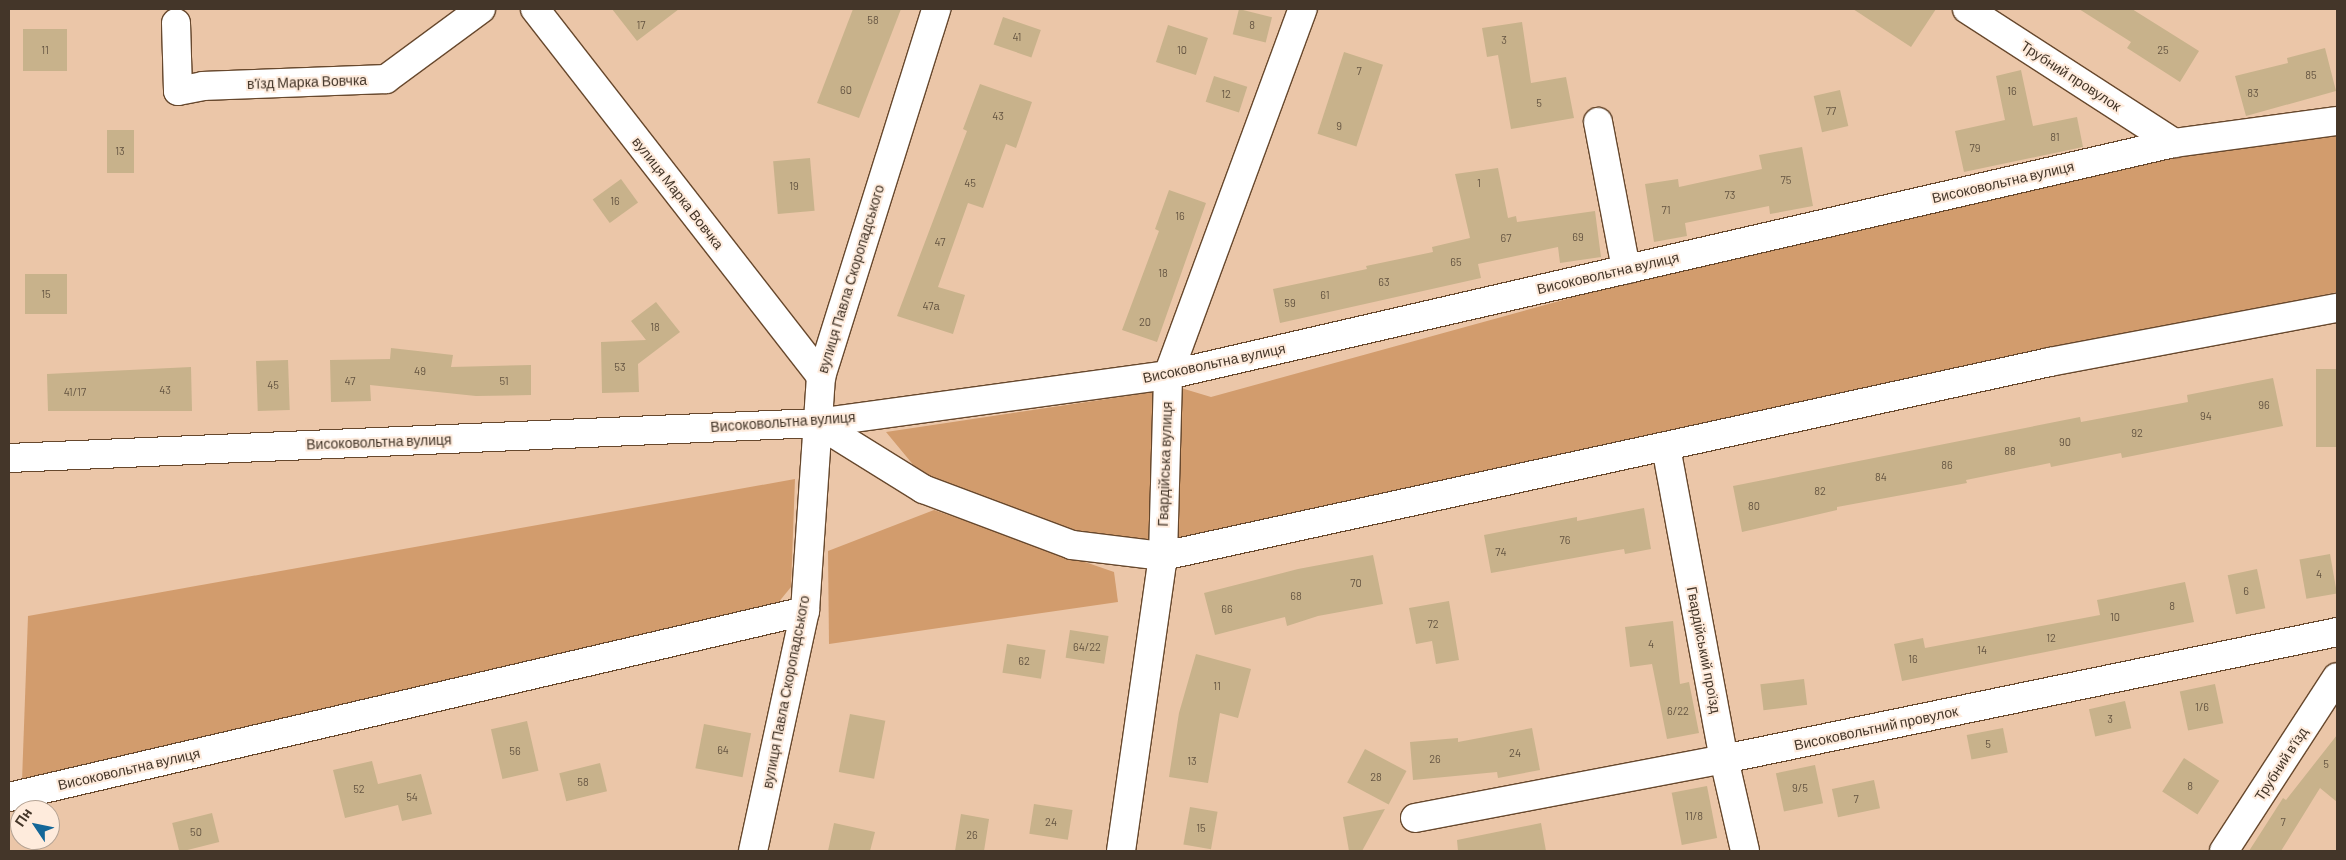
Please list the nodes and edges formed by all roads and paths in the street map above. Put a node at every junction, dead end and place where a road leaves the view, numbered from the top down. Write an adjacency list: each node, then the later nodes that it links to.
1 (481, 9): 6 (street, в'їзд Марка Вовчка)
2 (535, 9): 13 (street, вулиця Марка Вовчка)
3 (936, 9): 13 (street, вулиця Павла Скоропадського)
4 (1303, 9): 12 (street, Гвардійська вулиця)
5 (1967, 9): 9 (street, Трубний провулок)
6 (176, 24)
7 (2337, 121): 9 (street, Високовольтна вулиця)
8 (1598, 122): 10 (street)
9 (2174, 143): 10 (street, Високовольтна вулиця)
10 (1626, 269): 12 (street, Високовольтна вулиця)
11 (2337, 308): 15 (street)
12 (1168, 375): 14 (street, Високовольтна вулиця); 17 (street, Гвардійська вулиця)
13 (820, 377): 14 (street, вулиця Павла Скоропадського)
14 (817, 423): 16 (street, Високовольтна вулиця); 17 (street); 18 (street, вулиця Павла Скоропадського)
15 (1666, 447): 17 (street); 21 (street, Гвардійський проїзд)
16 (9, 458)
17 (1163, 556): 25 (street, Гвардійська вулиця)
18 (805, 611): 22 (street, Високовольтна вулиця); 24 (street, вулиця Павла Скоропадського)
19 (2337, 632): 21 (street, Високовольтний провулок)
20 (2337, 677): 27 (street, Трубний в’їзд)
21 (1724, 759): 23 (street, Високовольтний провулок); 26 (street, Гвардійський проїзд)
22 (9, 798)
23 (1415, 818)
24 (753, 851)
25 (1121, 851)
26 (1746, 851)
27 (2224, 851)

